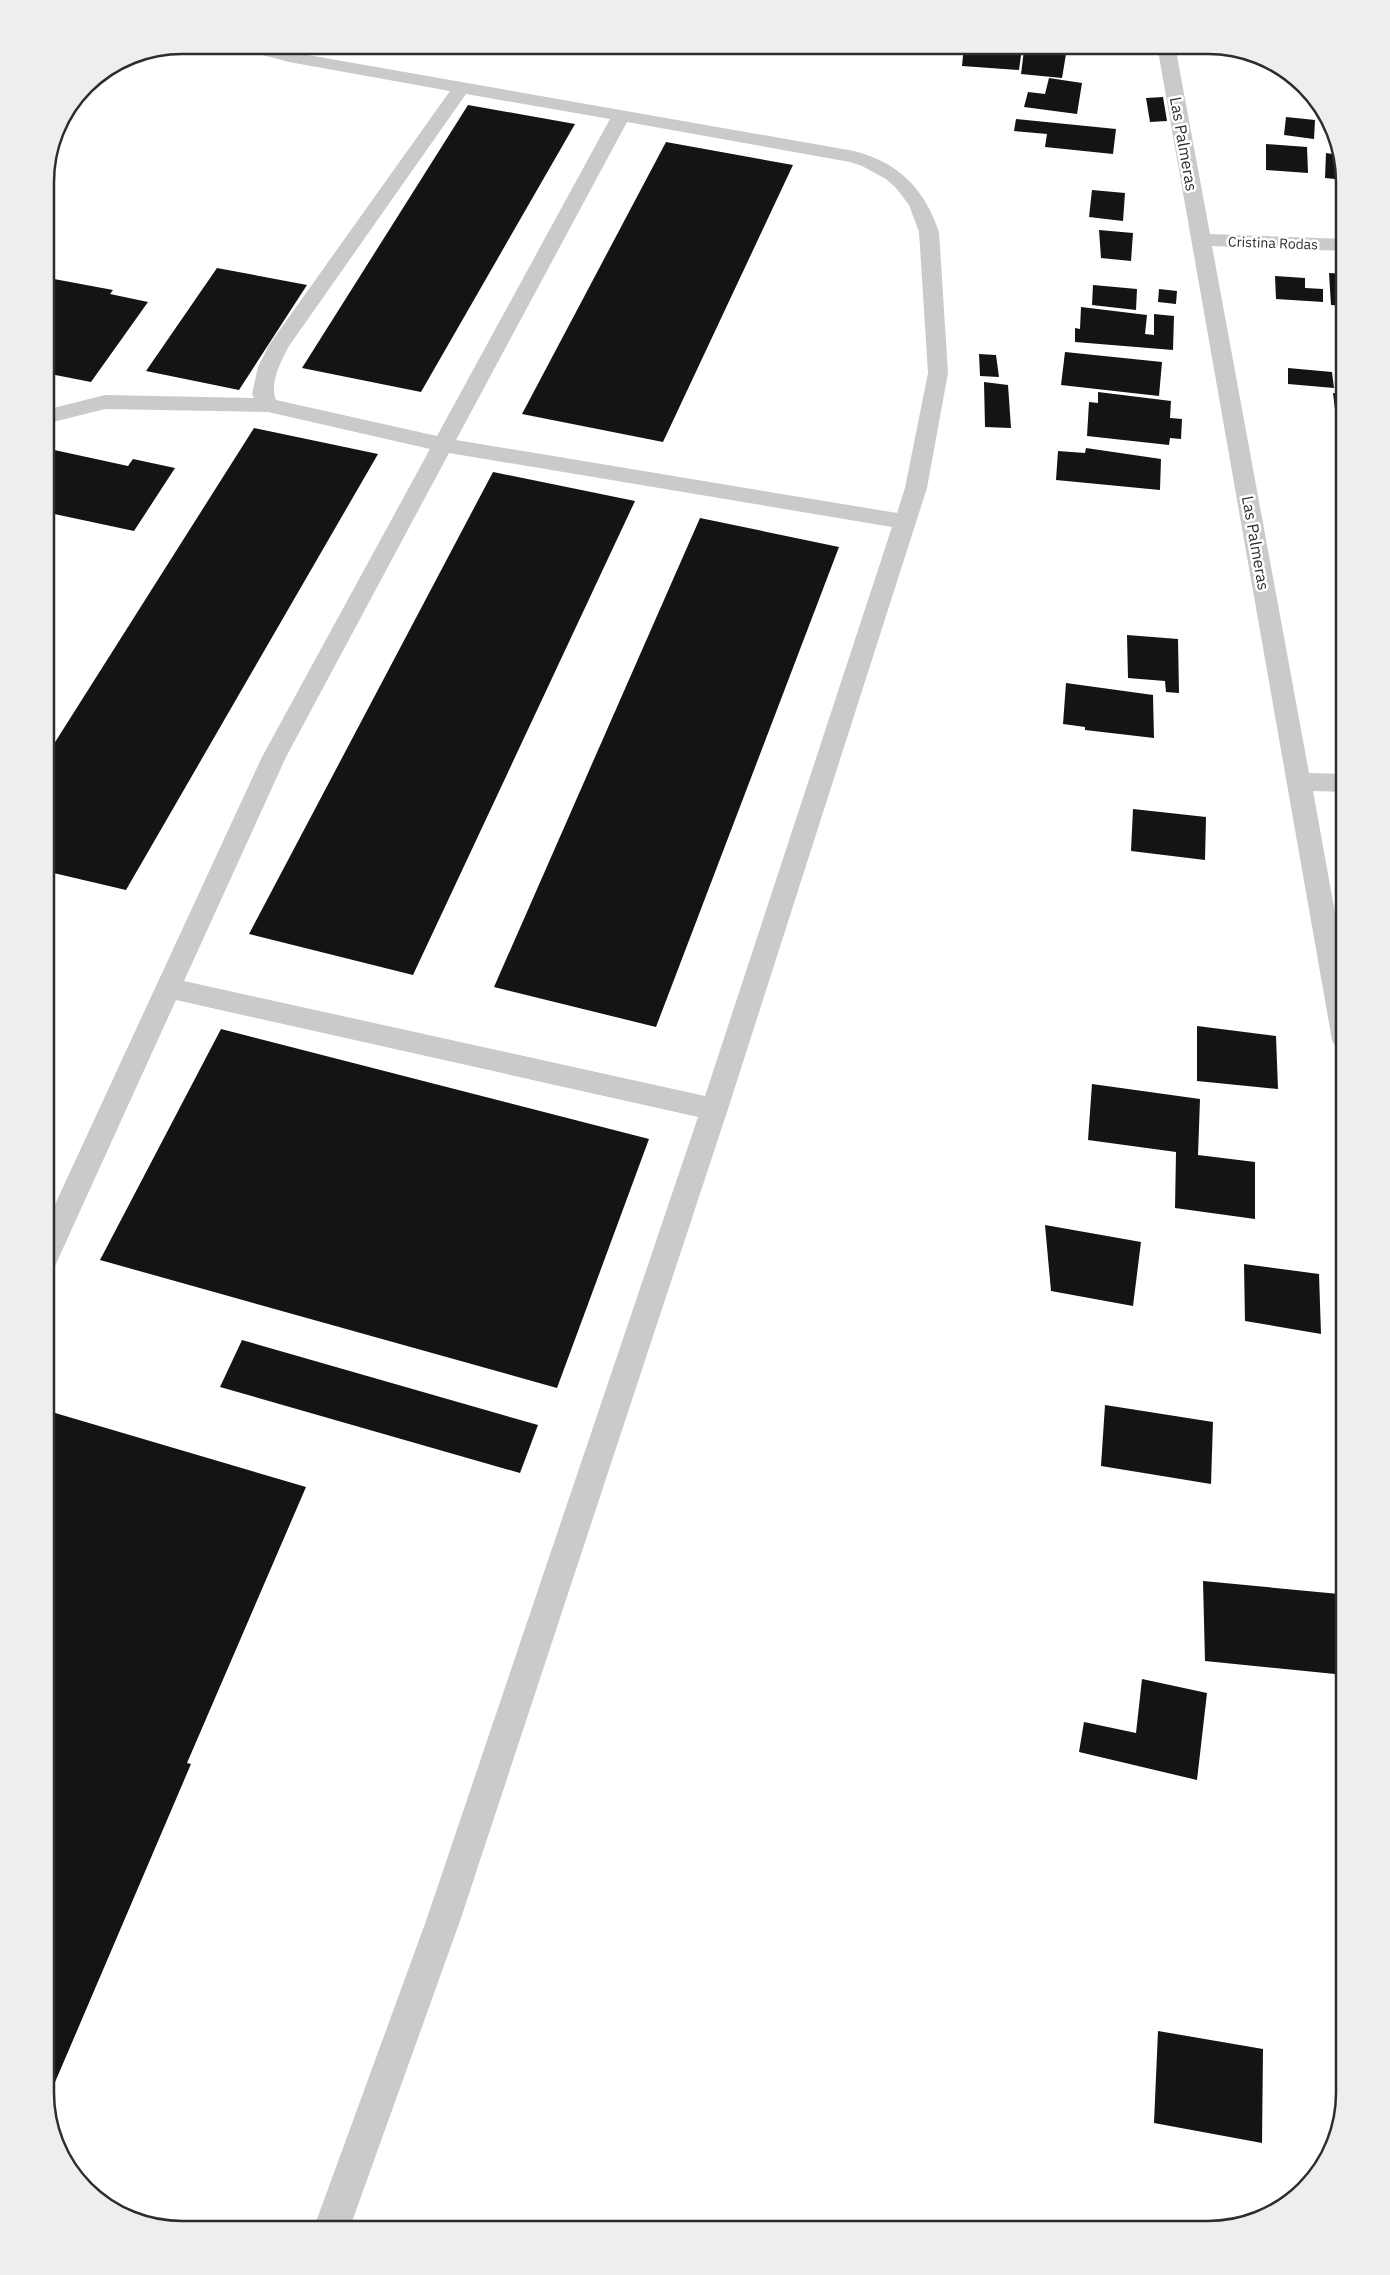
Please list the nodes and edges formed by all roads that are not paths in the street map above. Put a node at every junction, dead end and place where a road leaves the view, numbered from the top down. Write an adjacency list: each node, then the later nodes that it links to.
1 (276, 54): 3 (street)
2 (1168, 54): 5 (street, Las Palmeras)
3 (462, 87): 4 (street); 7 (street)
4 (621, 116): 9 (street); 10 (street)
5 (1202, 240): 6 (street, Cristina Rodas); 11 (street, Las Palmeras)
6 (1336, 245)
7 (268, 405): 8 (street); 9 (street)
8 (54, 415)
9 (443, 445): 10 (street); 13 (street)
10 (905, 522): 15 (street)
11 (1299, 782): 12 (street); 14 (street, Las Palmeras)
12 (1336, 783)
13 (168, 988): 15 (street); 16 (street)
14 (1336, 990)
15 (714, 1109): 17 (street)
16 (54, 1237)
17 (335, 2221)

